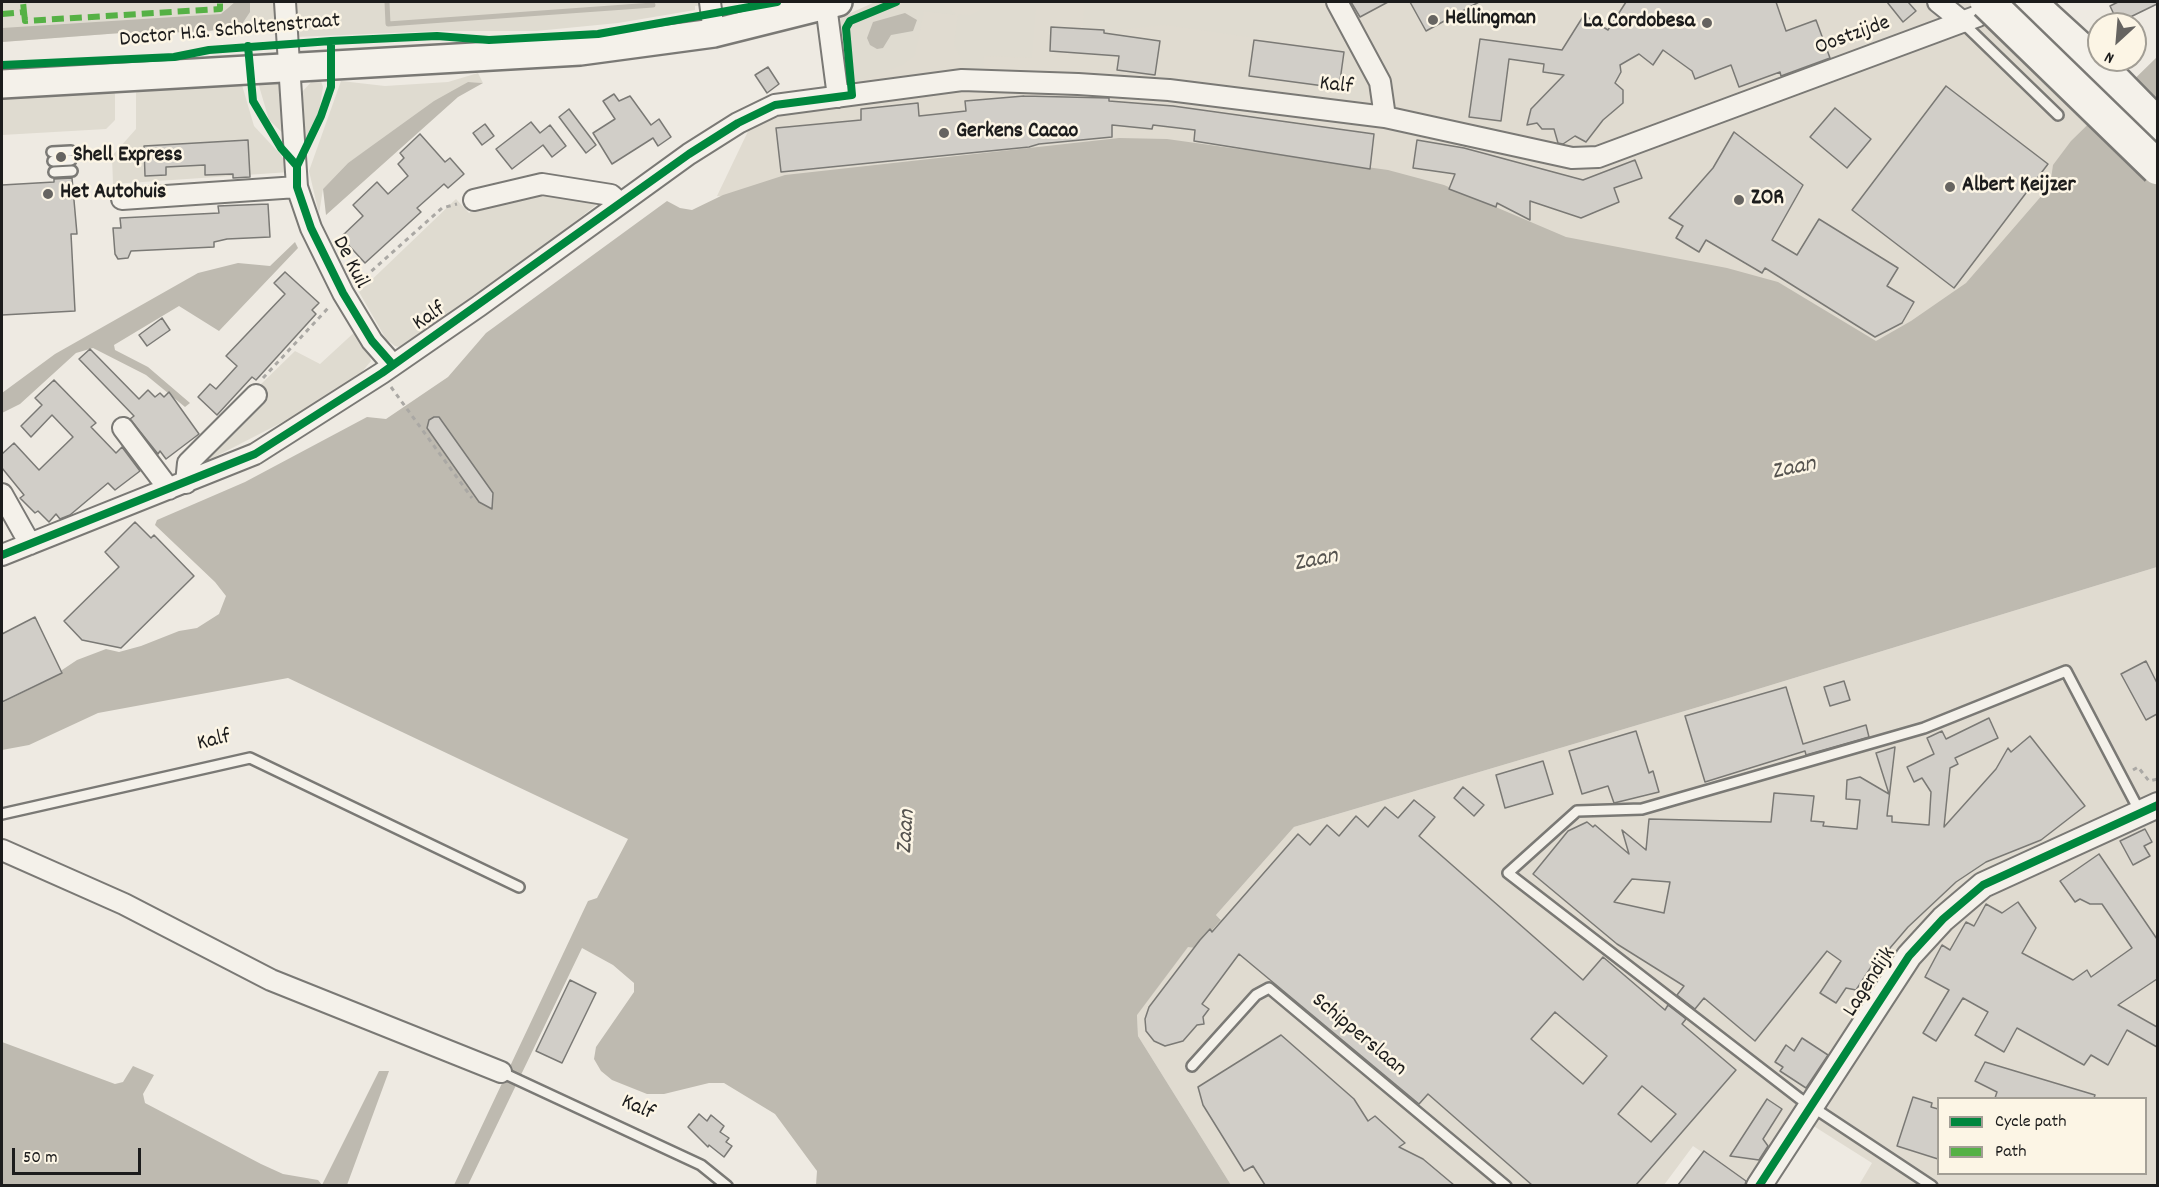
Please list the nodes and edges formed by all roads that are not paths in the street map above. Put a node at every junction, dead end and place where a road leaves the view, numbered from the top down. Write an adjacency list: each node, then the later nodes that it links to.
1 (285, 2): 9 (street, De Kuil)
2 (710, 2): 8 (street)
3 (1337, 2): 14 (street)
4 (1938, 2): 7 (street)
5 (2028, 2): 15 (highway)
6 (832, 3): 8 (main road, Doctor H.G. Scholtenstraat); 12 (street)
7 (1976, 13): 10 (street, Oostzijde); 13 (lane); 18 (highway, bridge)
8 (714, 33): 9 (main road, Doctor H.G. Scholtenstraat)
9 (288, 55): 11 (main road, Doctor H.G. Scholtenstraat); 21 (street, De Kuil)
10 (1813, 78): 14 (street, Kalf)
11 (2, 84)
12 (838, 97): 14 (street, Kalf); 24 (street, Kalf)
13 (2058, 115)
14 (1385, 117)
15 (2157, 126)
16 (71, 156): 17 (lane)
17 (53, 157)
18 (2157, 168)
19 (72, 171): 20 (lane)
20 (54, 172)
21 (297, 187): 22 (street); 25 (street, De Kuil)
22 (122, 199)
23 (474, 200): 24 (street)
24 (620, 203): 25 (street, Kalf)
25 (387, 369): 28 (street, Kalf)
26 (256, 395): 28 (street)
27 (123, 429): 28 (street)
28 (178, 486): 30 (street, Kalf)
29 (2, 494): 30 (street)
30 (30, 544): 31 (street, Kalf)
31 (2, 555)
32 (2149, 808): 38 (street, Lagendijk); 38 (lane)
33 (2, 814): 35 (lane, Kalf)
34 (2, 850): 37 (street)
35 (519, 887)
36 (1192, 1066): 40 (lane, Schipperslaan)
37 (501, 1072): 39 (lane, Kalf)
38 (1813, 1106): 41 (street, Lagendijk); 42 (lane)
39 (727, 1185)
40 (1506, 1185)
41 (1759, 1185)
42 (1932, 1185)

